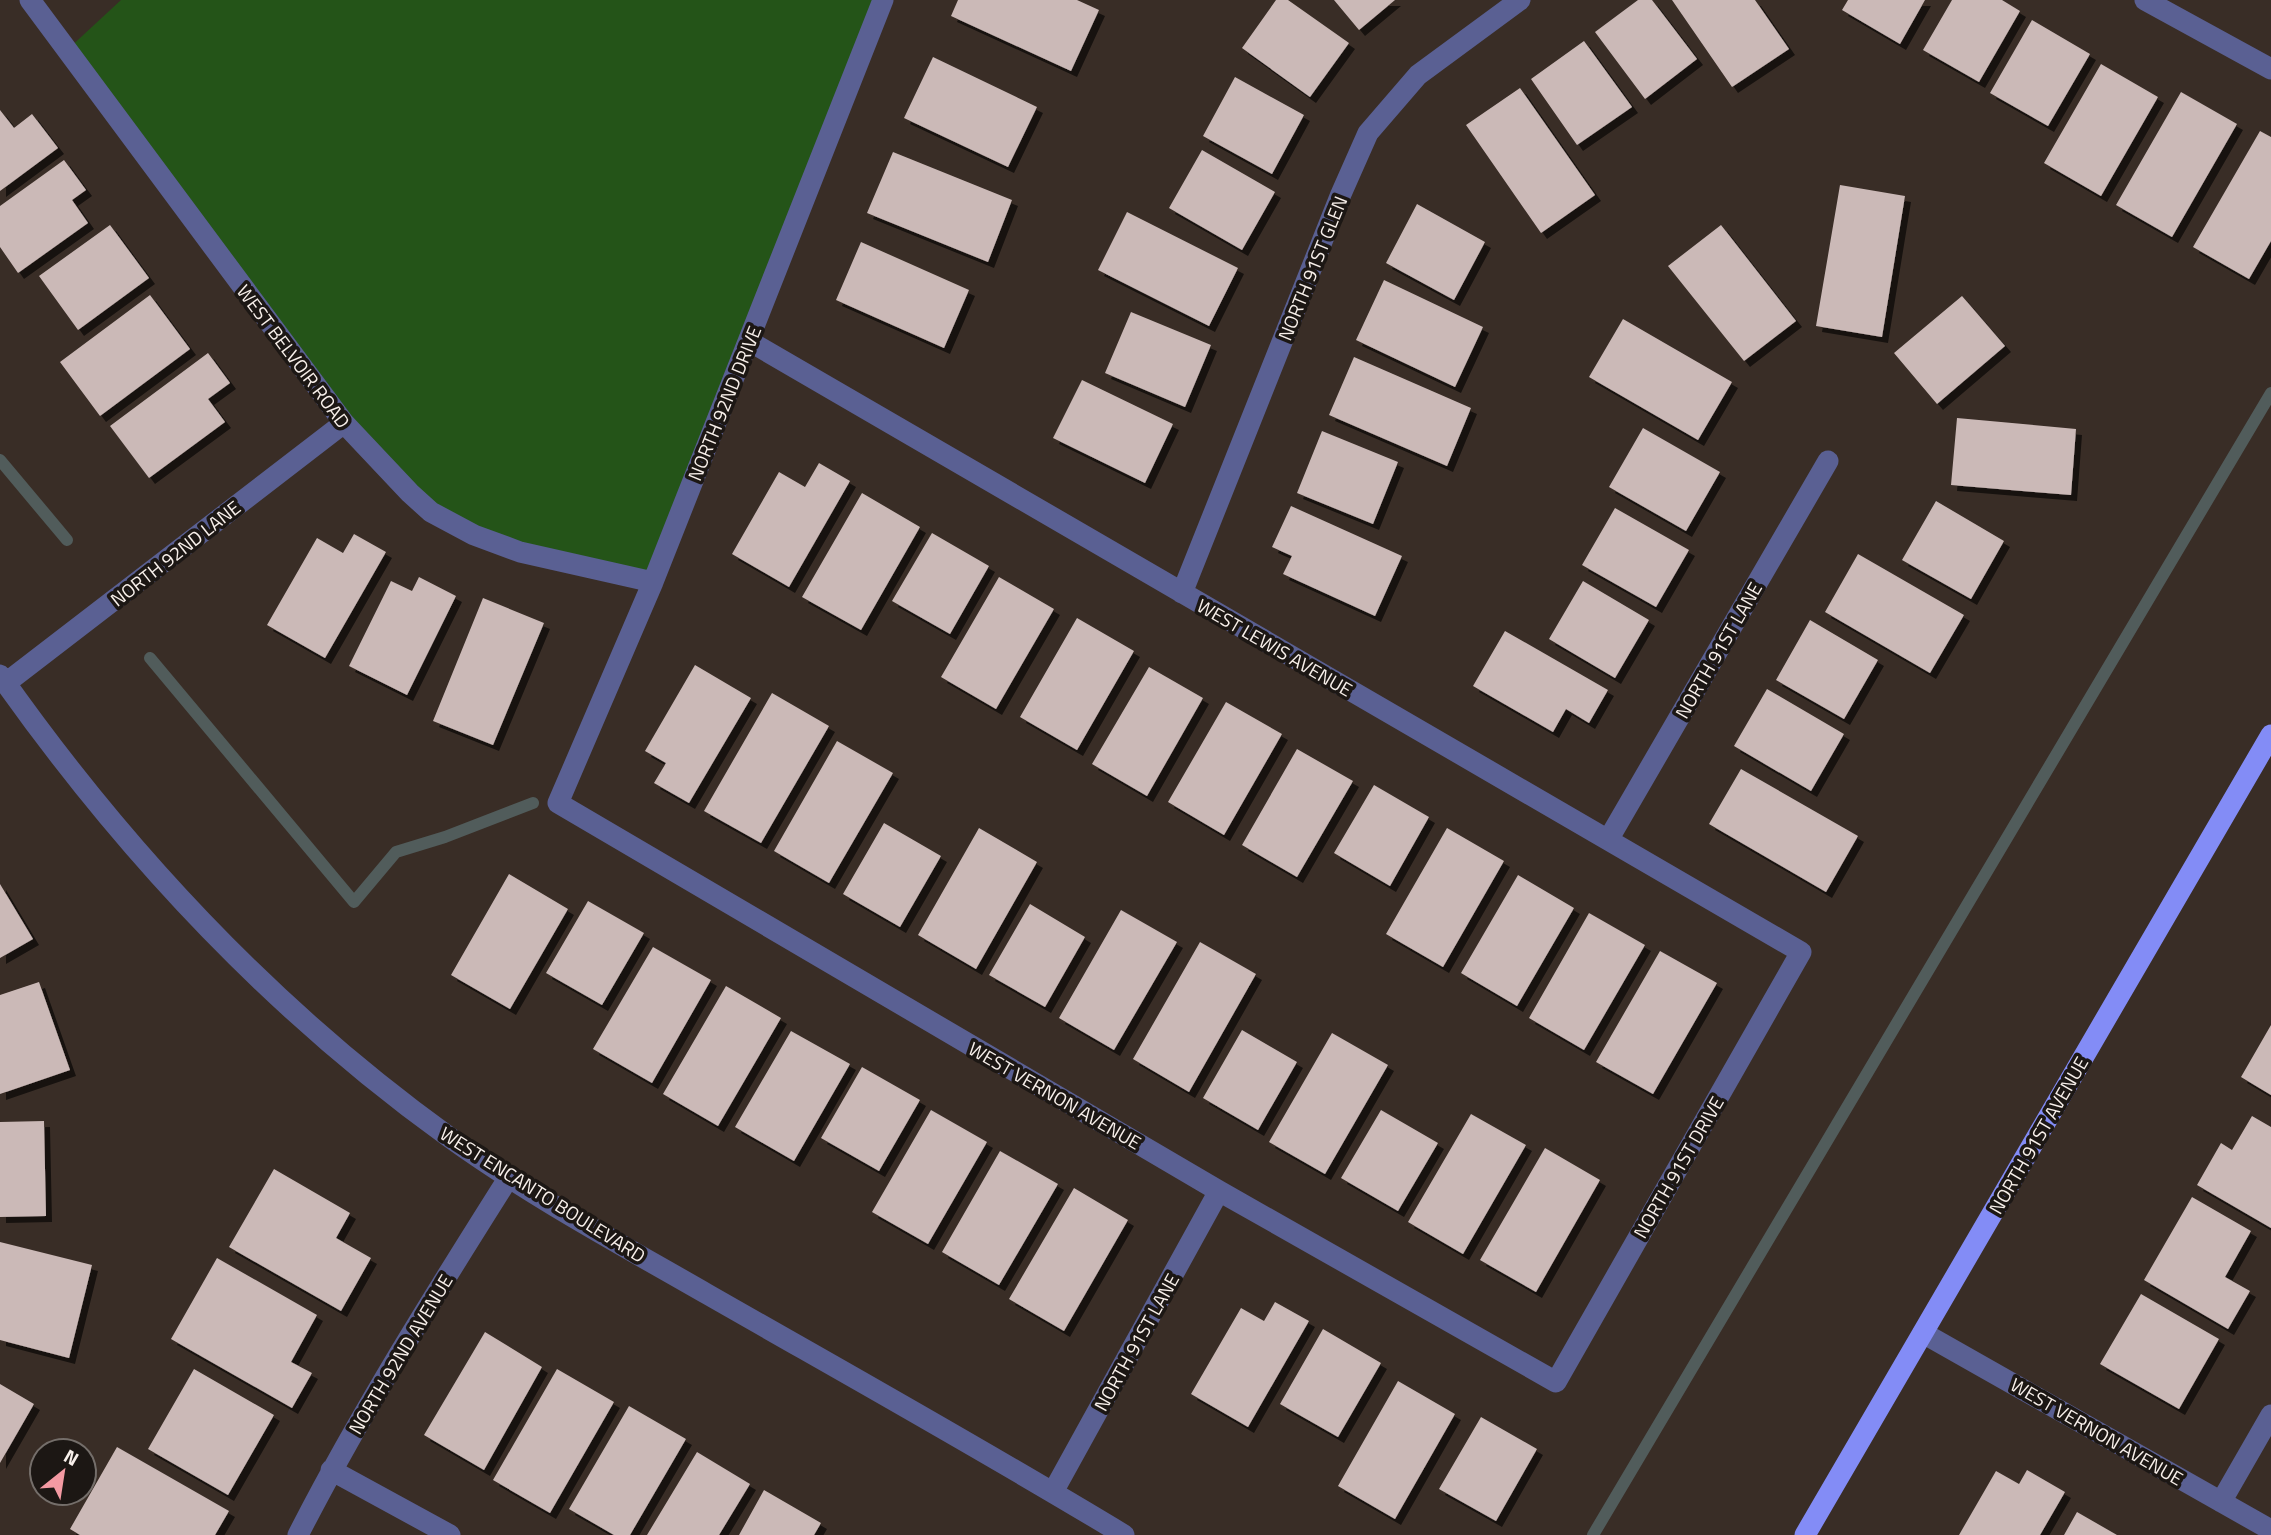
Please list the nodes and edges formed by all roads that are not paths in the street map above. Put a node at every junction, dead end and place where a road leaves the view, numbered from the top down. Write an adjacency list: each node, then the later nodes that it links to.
1 (30, 0): 7 (street, WEST BELVOIR ROAD)
2 (883, 0): 6 (street, NORTH 92ND DRIVE)
3 (1520, 0): 10 (street, NORTH 91ST GLEN)
4 (2145, 0): 5 (street)
5 (2271, 69)
6 (749, 341): 9 (street, NORTH 92ND DRIVE); 10 (street, WEST LEWIS AVENUE)
7 (344, 424): 9 (street, WEST BELVOIR ROAD); 11 (street, NORTH 92ND LANE)
8 (1828, 461): 14 (street, NORTH 91ST LANE)
9 (653, 582): 13 (street, NORTH 92ND DRIVE)
10 (1182, 593): 14 (street, WEST LEWIS AVENUE)
11 (3, 679): 16 (street, WEST ENCANTO BOULEVARD)
12 (2271, 735): 18 (main road, NORTH 91ST AVENUE)
13 (558, 803): 17 (street, WEST VERNON AVENUE)
14 (1608, 840): 15 (street, WEST LEWIS AVENUE)
15 (1801, 952): 19 (street, NORTH 91ST DRIVE)
16 (509, 1177): 21 (street, NORTH 92ND AVENUE); 22 (street, WEST ENCANTO BOULEVARD)
17 (1219, 1191): 19 (street, WEST VERNON AVENUE); 22 (street, NORTH 91ST LANE)
18 (1923, 1332): 23 (street, WEST VERNON AVENUE); 28 (main road, NORTH 91ST AVENUE)
19 (1556, 1382)
20 (2271, 1415): 23 (street)
21 (331, 1470): 25 (street, NORTH 92ND AVENUE); 26 (street)
22 (1053, 1492): 27 (street, WEST ENCANTO BOULEVARD)
23 (2221, 1502): 24 (street, WEST VERNON AVENUE)
24 (2271, 1530)
25 (298, 1535)
26 (450, 1535)
27 (1124, 1535)
28 (1805, 1535)

